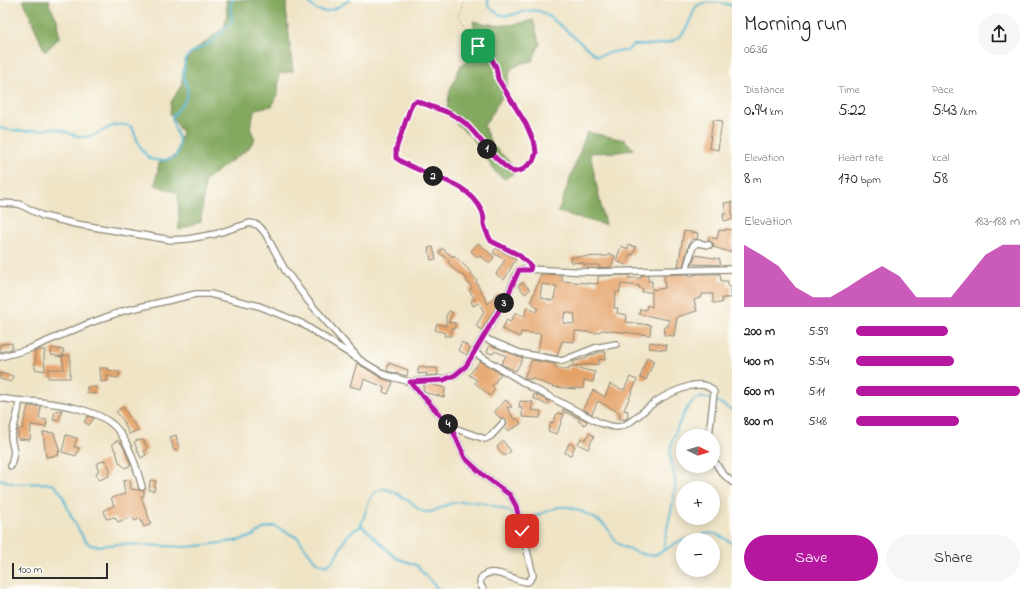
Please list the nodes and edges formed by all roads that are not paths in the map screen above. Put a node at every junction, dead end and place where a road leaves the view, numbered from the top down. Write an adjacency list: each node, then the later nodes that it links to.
1 (0, 203): 9 (street)
2 (709, 244): 4 (street)
3 (732, 269): 4 (street)
4 (686, 270): 5 (street)
5 (484, 338): 6 (street); 7 (street)
6 (616, 344)
7 (475, 353): 10 (street); 15 (street)
8 (0, 357): 9 (street)
9 (360, 360): 10 (street)
10 (410, 382): 14 (street)
11 (0, 398): 12 (street)
12 (19, 402): 16 (street); 19 (street)
13 (503, 423): 14 (street)
14 (451, 427): 20 (street)
15 (710, 429)
16 (11, 466)
17 (720, 470): 18 (street)
18 (732, 482)
19 (142, 487)
20 (483, 589)

